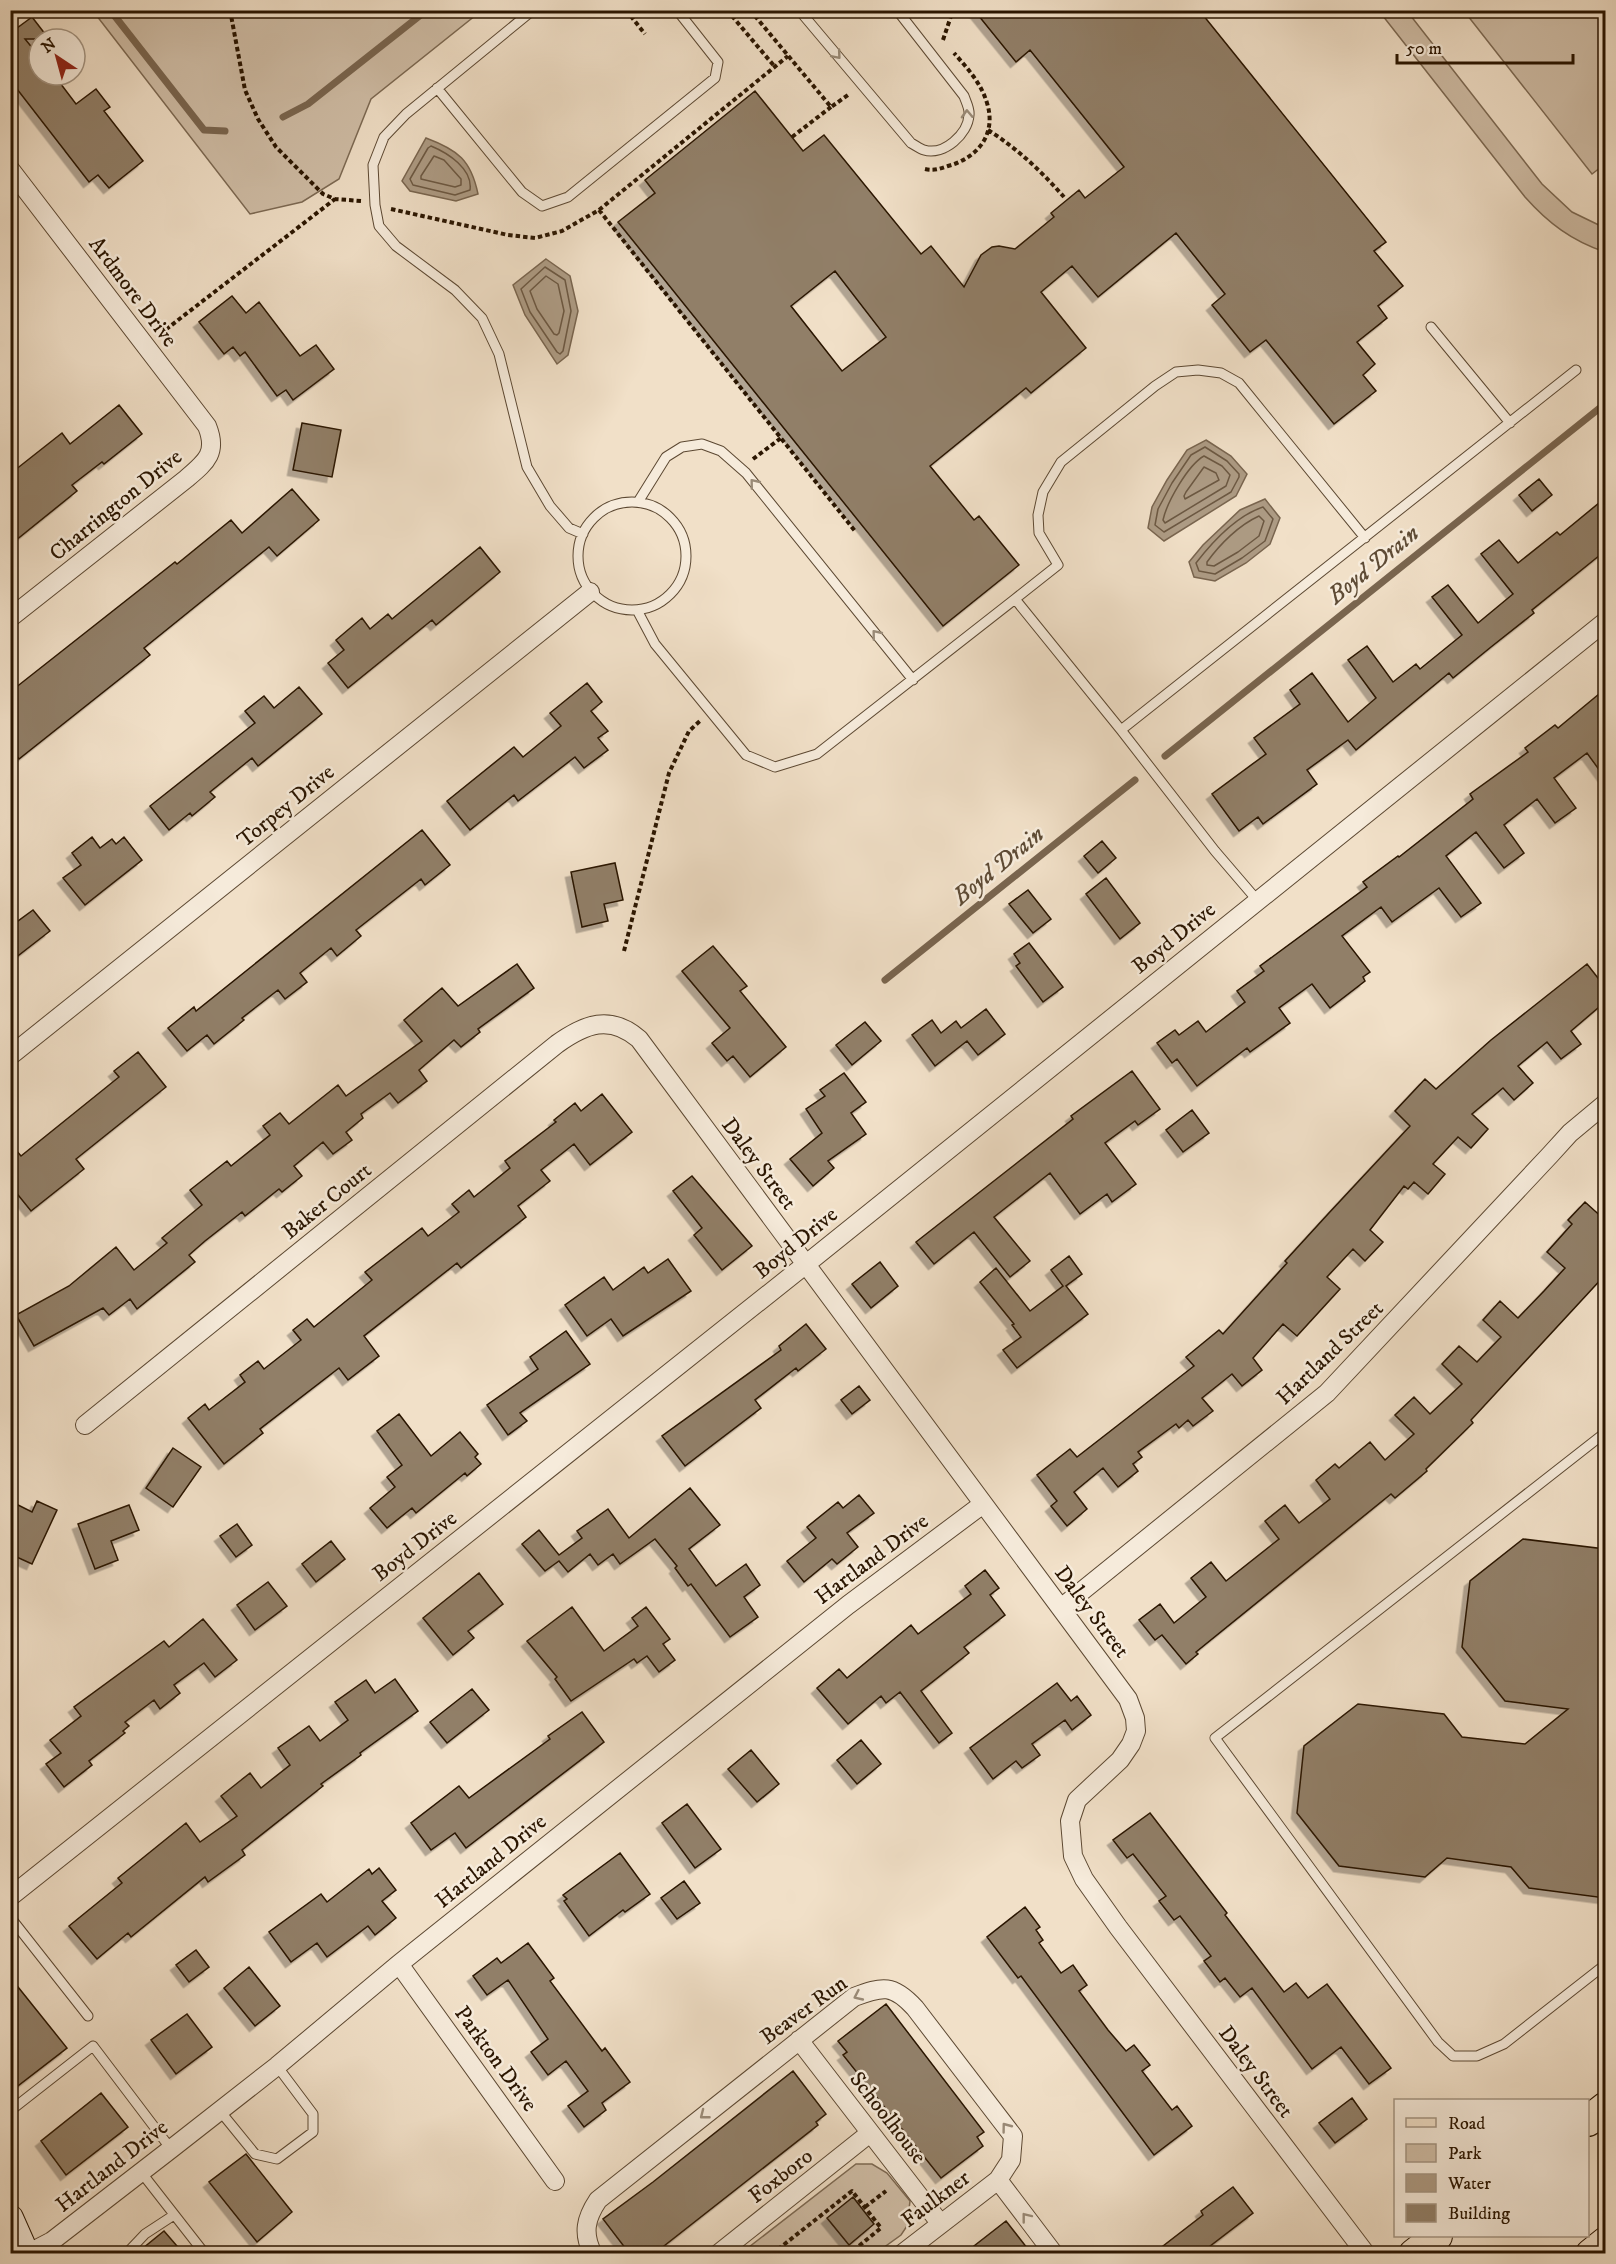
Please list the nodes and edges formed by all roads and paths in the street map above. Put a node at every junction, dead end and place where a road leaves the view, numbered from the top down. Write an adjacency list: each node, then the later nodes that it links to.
1 (230, 10): 18 (path)
2 (533, 10): 10 (lane)
3 (626, 10): 8 (path)
4 (677, 10): 10 (lane)
5 (728, 10): 9 (path)
6 (799, 10): 7 (lane, one-way to 7)
7 (897, 10)
8 (645, 34)
9 (775, 67)
10 (437, 88): 26 (lane)
11 (831, 107): 13 (path)
12 (988, 130): 15 (path)
13 (792, 137)
14 (10, 169): 22 (street, Ardmore Drive)
15 (1064, 197)
16 (599, 210): 21 (path)
17 (1431, 327): 20 (lane)
18 (157, 337)
19 (1576, 370): 20 (lane)
20 (1510, 423): 27 (lane)
21 (781, 438): 23 (path); 25 (path)
22 (213, 445): 31 (street, Charrington Drive)
23 (741, 468): 24 (lane); 33 (lane, one-way to 23)
24 (638, 502): 26 (lane); 30 (lane)
25 (855, 531)
26 (583, 534): 28 (lane)
27 (1365, 538): 29 (lane); 35 (lane)
28 (590, 592): 30 (lane); 39 (street, Torpey Drive)
29 (1015, 599): 33 (lane); 35 (lane)
30 (636, 610): 34 (lane)
31 (10, 618)
32 (1605, 621): 36 (street, Boyd Drive)
33 (913, 680): 34 (lane)
34 (710, 712): 37 (path)
35 (1121, 730): 36 (lane)
36 (1257, 900): 41 (street, Boyd Drive)
37 (624, 951)
38 (604, 1024): 41 (street, Daley Street); 42 (street, Baker Court)
39 (10, 1056)
40 (1605, 1103): 45 (street, Hartland Street)
41 (805, 1265): 44 (street, Daley Street); 46 (street, Boyd Drive)
42 (85, 1425)
43 (1605, 1432): 49 (lane)
44 (983, 1504): 45 (street, Daley Street); 48 (street, Hartland Drive)
45 (1061, 1608): 78 (street, Daley Street)
46 (10, 1897)
47 (10, 1917): 50 (lane)
48 (399, 1964): 52 (street, Hartland Drive); 61 (street, Parkton Drive)
49 (1605, 1964)
50 (88, 2016)
51 (799, 2040): 57 (street, Schoolhouse); 60 (street, Beaver Run, one-way to 51); 72 (street, Beaver Run, one-way to 72)
52 (277, 2066): 54 (street, Hartland Drive); 54 (lane)
53 (1605, 2107): 56 (main road)
54 (220, 2110): 58 (street, Hartland Drive)
55 (10, 2111): 58 (lane)
56 (1589, 2119)
57 (870, 2133): 66 (street, Schoolhouse); 73 (street, Foxboro)
58 (171, 2149): 59 (street, Hartland Drive)
59 (141, 2172): 64 (lane); 69 (street, Hartland Drive)
60 (998, 2180): 66 (street, Faulkner); 77 (street, one-way to 60)
61 (555, 2181)
62 (886, 2192): 63 (path)
63 (865, 2207): 74 (path); 75 (path)
64 (174, 2215): 70 (lane); 71 (lane)
65 (10, 2218): 69 (main road)
66 (940, 2223): 76 (street, Faulkner)
67 (1434, 2237): 79 (main road)
68 (1605, 2242): 80 (main road)
69 (26, 2253)
70 (126, 2253)
71 (205, 2253)
72 (593, 2253)
73 (718, 2253)
74 (772, 2253)
75 (849, 2253)
76 (902, 2253)
77 (1054, 2253)
78 (1366, 2253)
79 (1414, 2253)
80 (1591, 2253)

